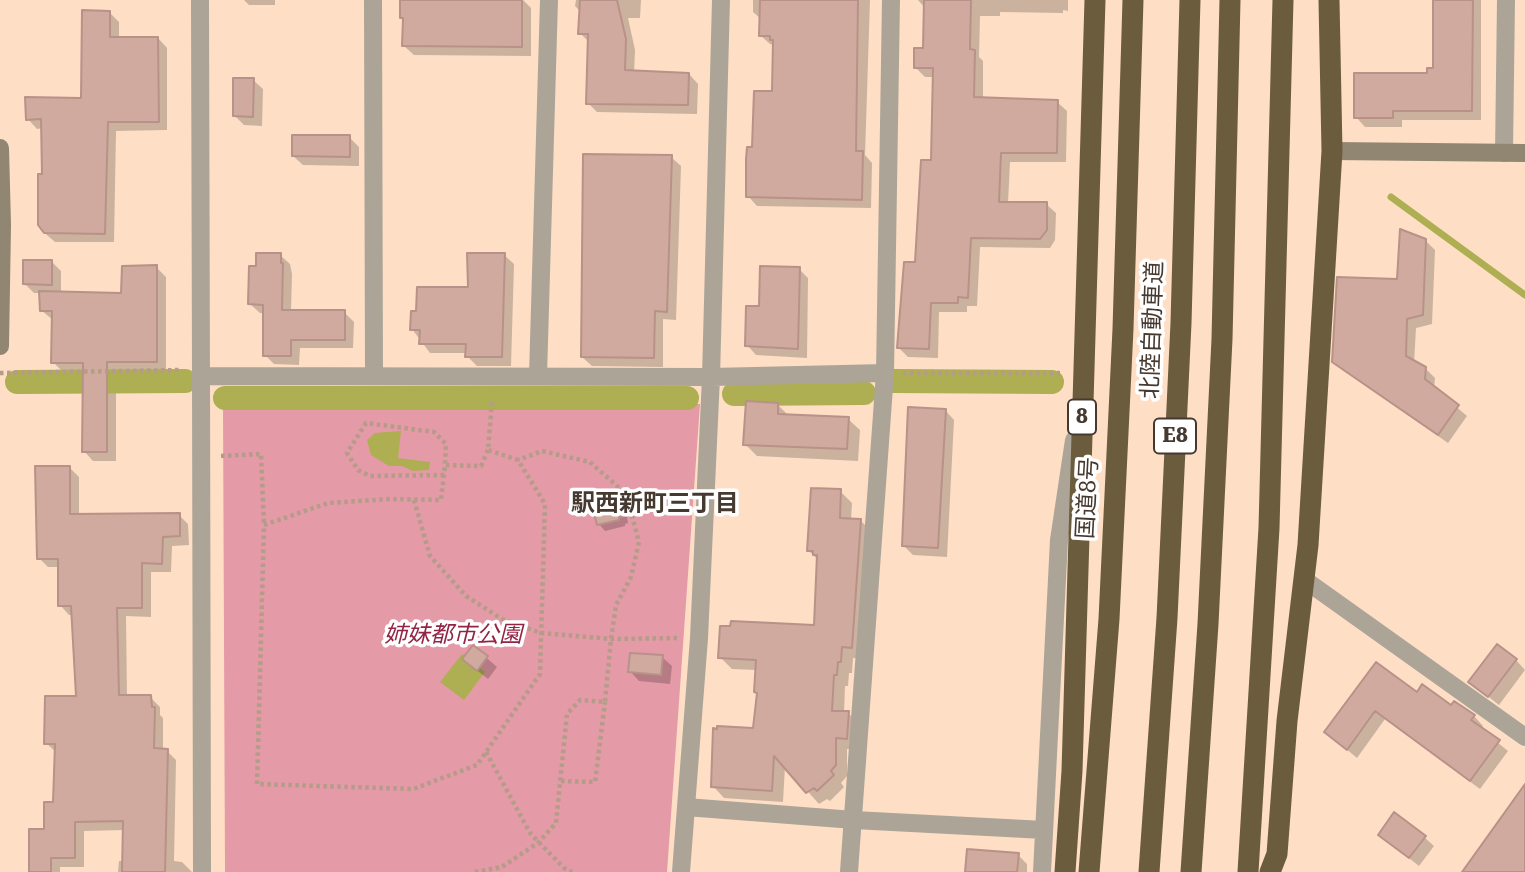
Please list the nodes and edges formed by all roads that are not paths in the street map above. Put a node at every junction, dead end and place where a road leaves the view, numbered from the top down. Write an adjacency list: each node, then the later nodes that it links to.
1 (200, 0): 20 (street)
2 (373, 0): 19 (street)
3 (549, 0): 21 (street)
4 (721, 0): 22 (street)
5 (891, 0): 18 (street)
6 (1096, 0): 23 (highway, 8)
7 (1133, 0): 34 (highway, 国道8号 / 8)
8 (1190, 0): 35 (highway, 北陸自動車道 / E8)
9 (1230, 0): 36 (highway, E8)
10 (1283, 0): 37 (highway)
11 (1329, 0): 14 (highway)
12 (1506, 0): 15 (street)
13 (0, 148): 17 (street)
14 (1332, 151): 15 (street); 24 (highway)
15 (1504, 153): 16 (street)
16 (1525, 153)
17 (0, 346)
18 (885, 373): 22 (street); 27 (street)
19 (374, 375): 20 (street); 21 (street)
20 (201, 376): 29 (street)
21 (538, 376): 22 (street)
22 (711, 377): 26 (street)
23 (1083, 388): 28 (street); 33 (highway, 8)
24 (1305, 580): 25 (street); 38 (highway)
25 (1525, 737)
26 (686, 807): 27 (street); 30 (street)
27 (854, 820): 28 (street); 31 (street)
28 (1044, 830): 32 (street)
29 (202, 872)
30 (681, 872)
31 (849, 872)
32 (1042, 872)
33 (1065, 872)
34 (1089, 872)
35 (1149, 872)
36 (1191, 872)
37 (1248, 872)
38 (1270, 872)

